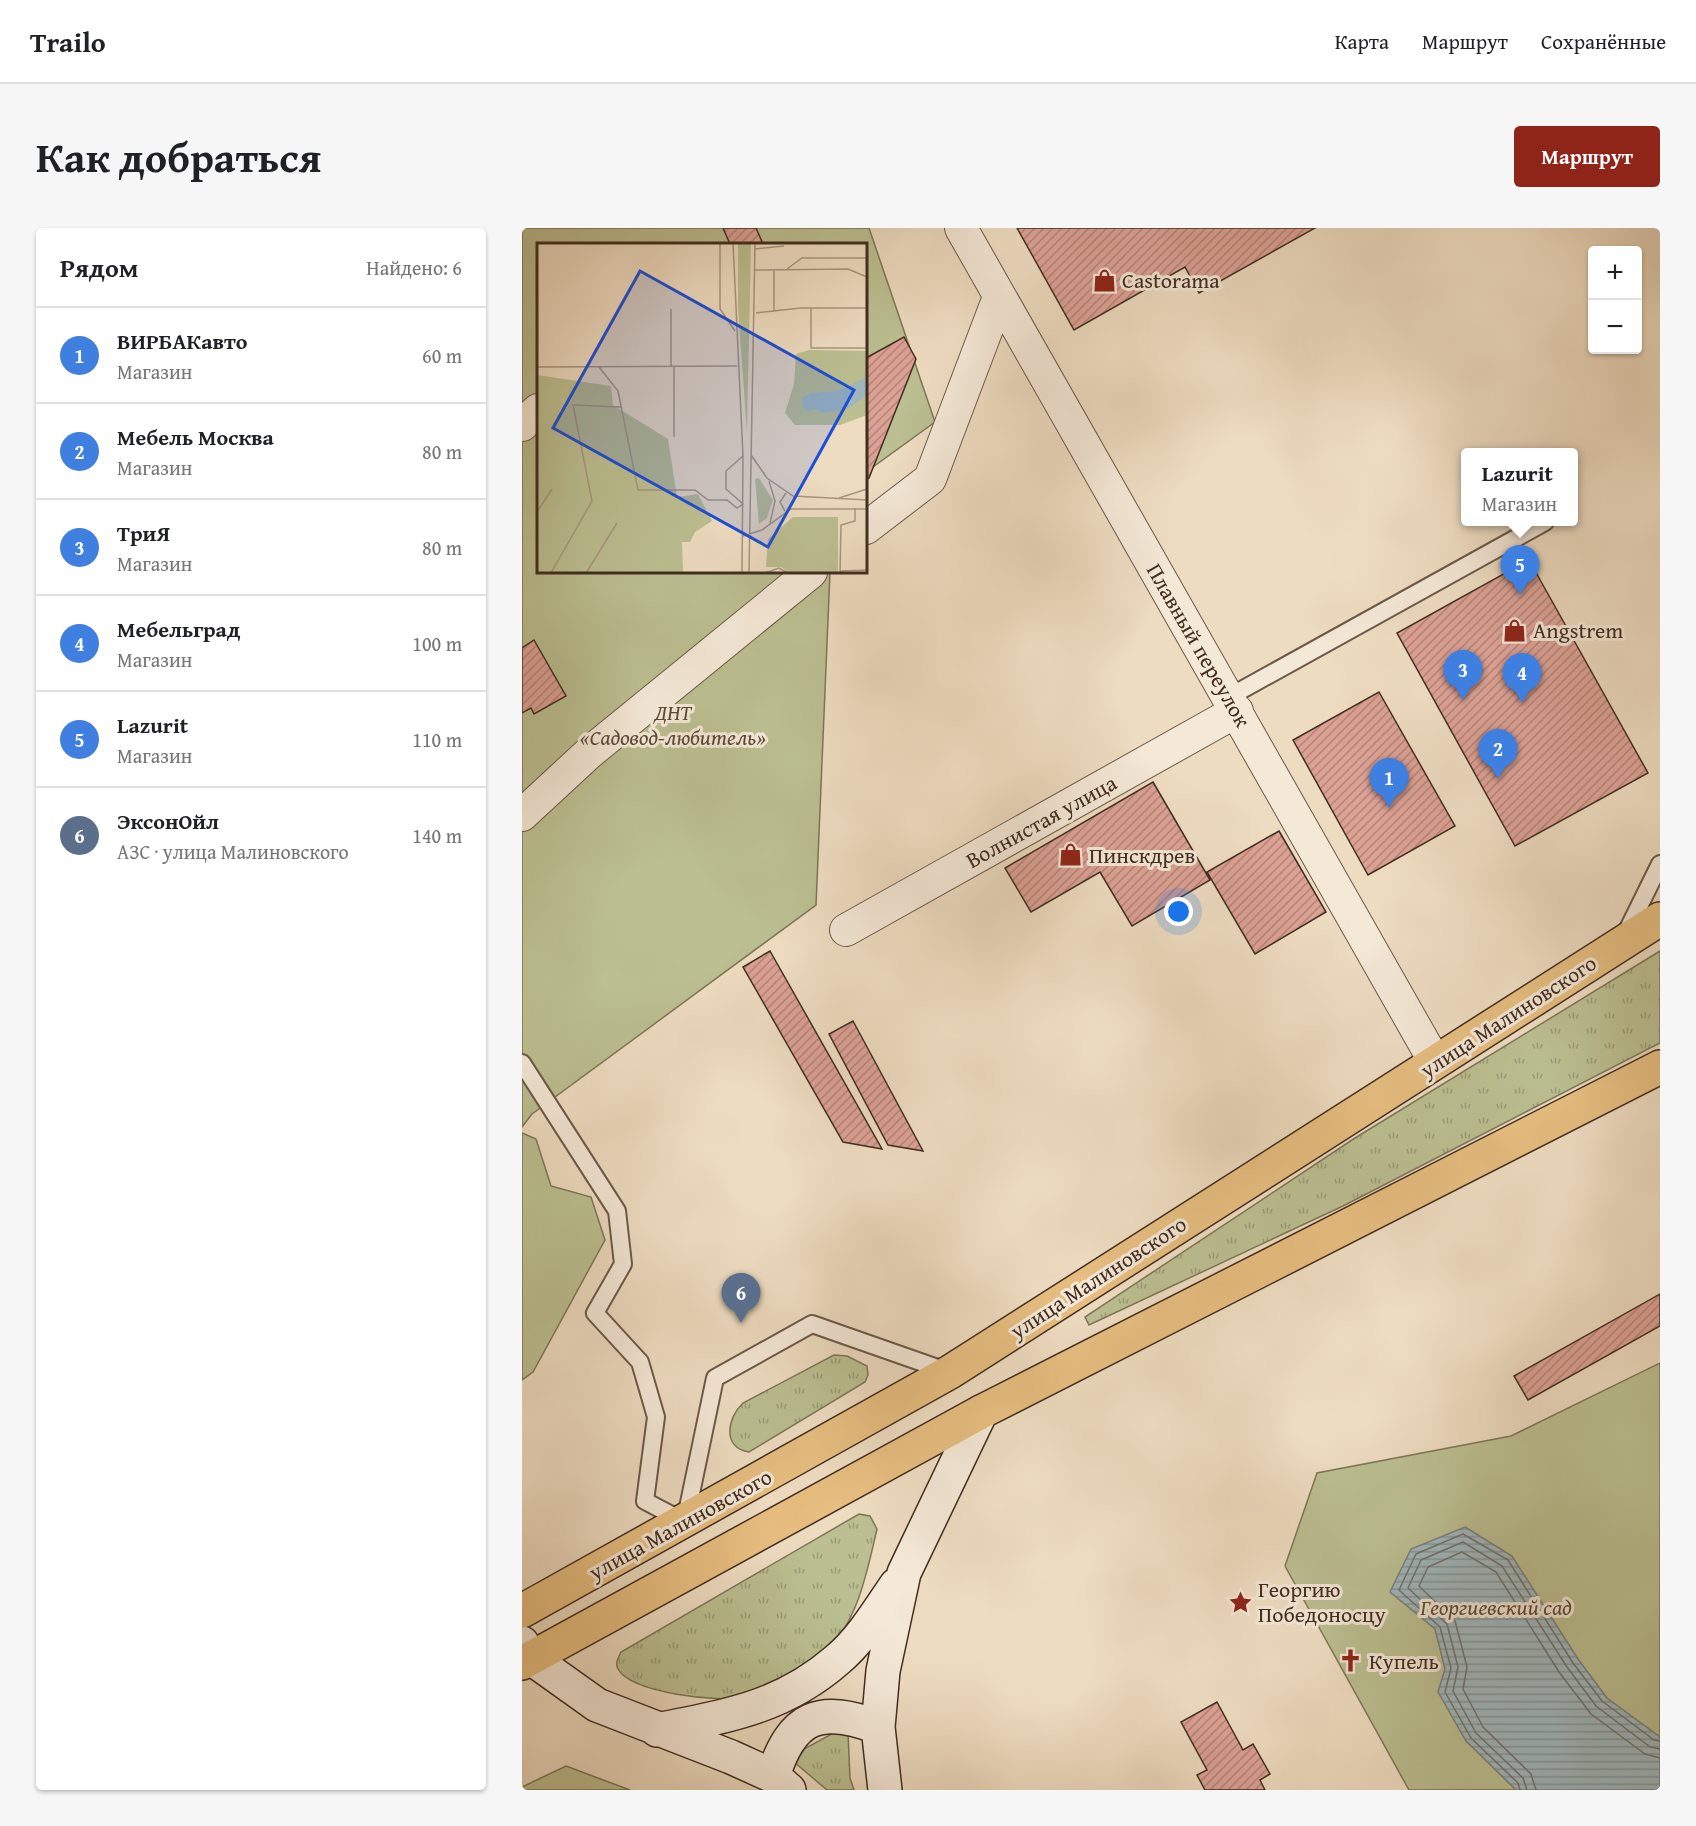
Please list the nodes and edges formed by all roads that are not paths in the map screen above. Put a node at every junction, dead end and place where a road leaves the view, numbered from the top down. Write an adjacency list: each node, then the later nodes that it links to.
1 (961, 228): 2 (street, Плавный переулок)
2 (999, 297): 6 (street); 8 (street, Плавный переулок)
3 (537, 411): 4 (street)
4 (522, 425)
5 (1538, 526): 8 (lane)
6 (867, 527)
7 (810, 573): 9 (street)
8 (1233, 704): 12 (street, Волнистая улица); 14 (street, Плавный переулок)
9 (522, 815)
10 (1660, 864): 13 (lane)
11 (1660, 919): 13 (highway, улица Малиновского)
12 (846, 930)
13 (1621, 943): 14 (highway, улица Малиновского)
14 (1435, 1062): 17 (highway, улица Малиновского)
15 (522, 1063): 19 (lane)
16 (1660, 1067): 18 (highway, улица Малиновского)
17 (950, 1372): 19 (highway, улица Малиновского); 19 (lane)
18 (981, 1412): 20 (main road); 22 (highway, улица Малиновского)
19 (685, 1522): 21 (highway, улица Малиновского)
20 (904, 1574): 23 (main road); 24 (main road)
21 (522, 1611)
22 (525, 1655): 24 (main road)
23 (878, 1727): 25 (main road); 26 (main road)
24 (657, 1730): 25 (main road)
25 (781, 1783)
26 (885, 1790)

